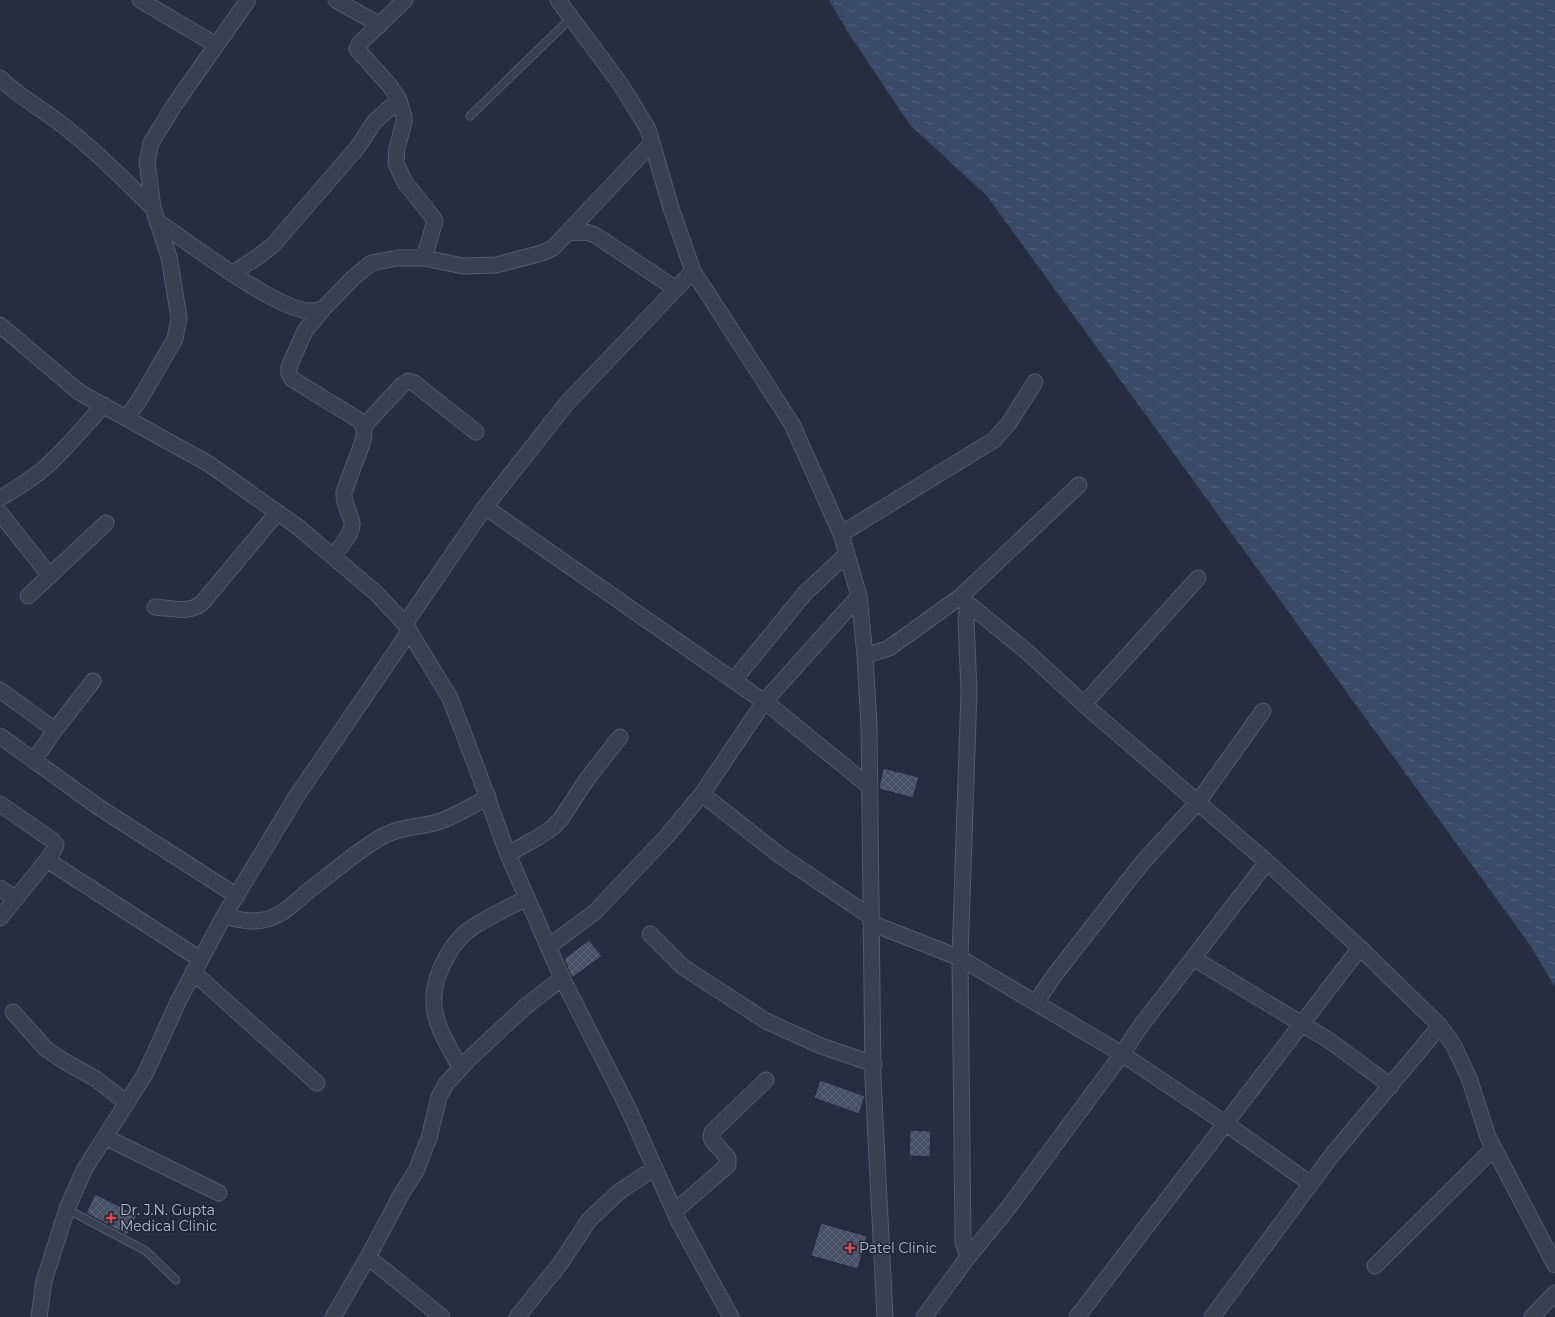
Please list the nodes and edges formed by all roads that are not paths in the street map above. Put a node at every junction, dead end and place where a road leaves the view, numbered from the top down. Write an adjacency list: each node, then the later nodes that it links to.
1 (140, 0): 8 (street)
2 (248, 0): 8 (street)
3 (336, 0): 7 (street)
4 (405, 0): 7 (street)
5 (558, 0): 6 (street)
6 (571, 18): 11 (lane); 12 (street)
7 (380, 25): 10 (street)
8 (216, 45): 13 (street)
9 (0, 78): 13 (street)
10 (399, 100): 15 (street); 17 (street)
11 (470, 116)
12 (652, 143): 14 (street); 16 (street)
13 (155, 214): 17 (street); 23 (street)
14 (567, 233): 15 (street); 18 (street)
15 (424, 258): 19 (street)
16 (693, 270): 18 (street); 32 (street)
17 (233, 273): 19 (street)
18 (676, 289): 28 (street)
19 (323, 309): 24 (street)
20 (0, 325): 22 (street)
21 (1035, 382): 32 (street)
22 (104, 405): 23 (street); 27 (street)
23 (127, 417): 29 (street)
24 (364, 426): 25 (street); 34 (street)
25 (476, 432)
26 (1079, 485): 39 (street)
27 (0, 498)
28 (485, 507): 41 (street); 43 (street)
29 (277, 512): 34 (street); 40 (street)
30 (0, 513): 35 (street)
31 (106, 523): 35 (street)
32 (841, 534): 33 (street)
33 (846, 554): 38 (street); 43 (street)
34 (333, 556): 41 (street)
35 (50, 576): 37 (street)
36 (1198, 578): 47 (street)
37 (28, 596)
38 (859, 596): 42 (street); 46 (street)
39 (964, 601): 42 (street); 47 (street); 71 (street)
40 (155, 607)
41 (407, 628): 55 (street); 62 (street)
42 (865, 656): 53 (street)
43 (734, 680): 46 (street)
44 (93, 681): 49 (street)
45 (0, 690): 49 (street)
46 (764, 702): 53 (street); 54 (street)
47 (1084, 704): 56 (street)
48 (1263, 711): 56 (street)
49 (55, 730): 52 (street)
50 (0, 736): 52 (street)
51 (620, 737): 58 (street)
52 (34, 760): 62 (street)
53 (870, 787): 67 (street)
54 (702, 794): 67 (street); 69 (street)
55 (488, 797): 58 (street); 65 (street)
56 (1198, 802): 60 (street); 76 (street)
57 (0, 804): 59 (street)
58 (508, 854): 63 (street)
59 (47, 860): 64 (street); 73 (street)
60 (1267, 862): 70 (street); 72 (street)
61 (0, 888): 64 (street)
62 (236, 896): 65 (street)
63 (527, 898): 69 (street); 82 (street)
64 (16, 899): 66 (street)
65 (224, 916): 73 (street)
66 (0, 918)
67 (871, 920): 71 (street); 81 (street)
68 (650, 934): 81 (street)
69 (548, 947): 75 (street)
70 (1360, 948): 78 (street); 79 (street)
71 (960, 958): 76 (street); 96 (street)
72 (1193, 958): 78 (street); 80 (street)
73 (200, 959): 74 (street)
74 (193, 972): 84 (street); 86 (street)
75 (562, 978): 82 (street); 90 (street)
76 (1036, 1003): 80 (street)
77 (13, 1012): 86 (street)
78 (1301, 1024): 85 (street); 87 (street)
79 (1440, 1026): 85 (street); 89 (street)
80 (1122, 1054): 87 (street); 96 (street)
81 (874, 1064): 106 (street)
82 (460, 1067): 95 (street)
83 (766, 1080): 94 (street)
84 (317, 1083)
85 (1391, 1086): 91 (street)
86 (127, 1103): 88 (street)
87 (1225, 1123): 91 (street); 108 (street)
88 (106, 1137): 92 (street); 93 (street)
89 (1494, 1148): 97 (street); 98 (street)
90 (656, 1168): 94 (street); 104 (street)
91 (1311, 1184): 109 (street)
92 (219, 1193)
93 (66, 1210): 99 (lane); 101 (street)
94 (675, 1211): 105 (street)
95 (368, 1257): 102 (street); 103 (street)
96 (968, 1257): 107 (street)
97 (1554, 1263)
98 (1375, 1266)
99 (176, 1280)
100 (1555, 1293): 110 (street)
101 (40, 1317)
102 (333, 1317)
103 (442, 1317)
104 (517, 1317)
105 (732, 1317)
106 (885, 1317)
107 (924, 1317)
108 (1077, 1317)
109 (1212, 1317)
110 (1532, 1317)

